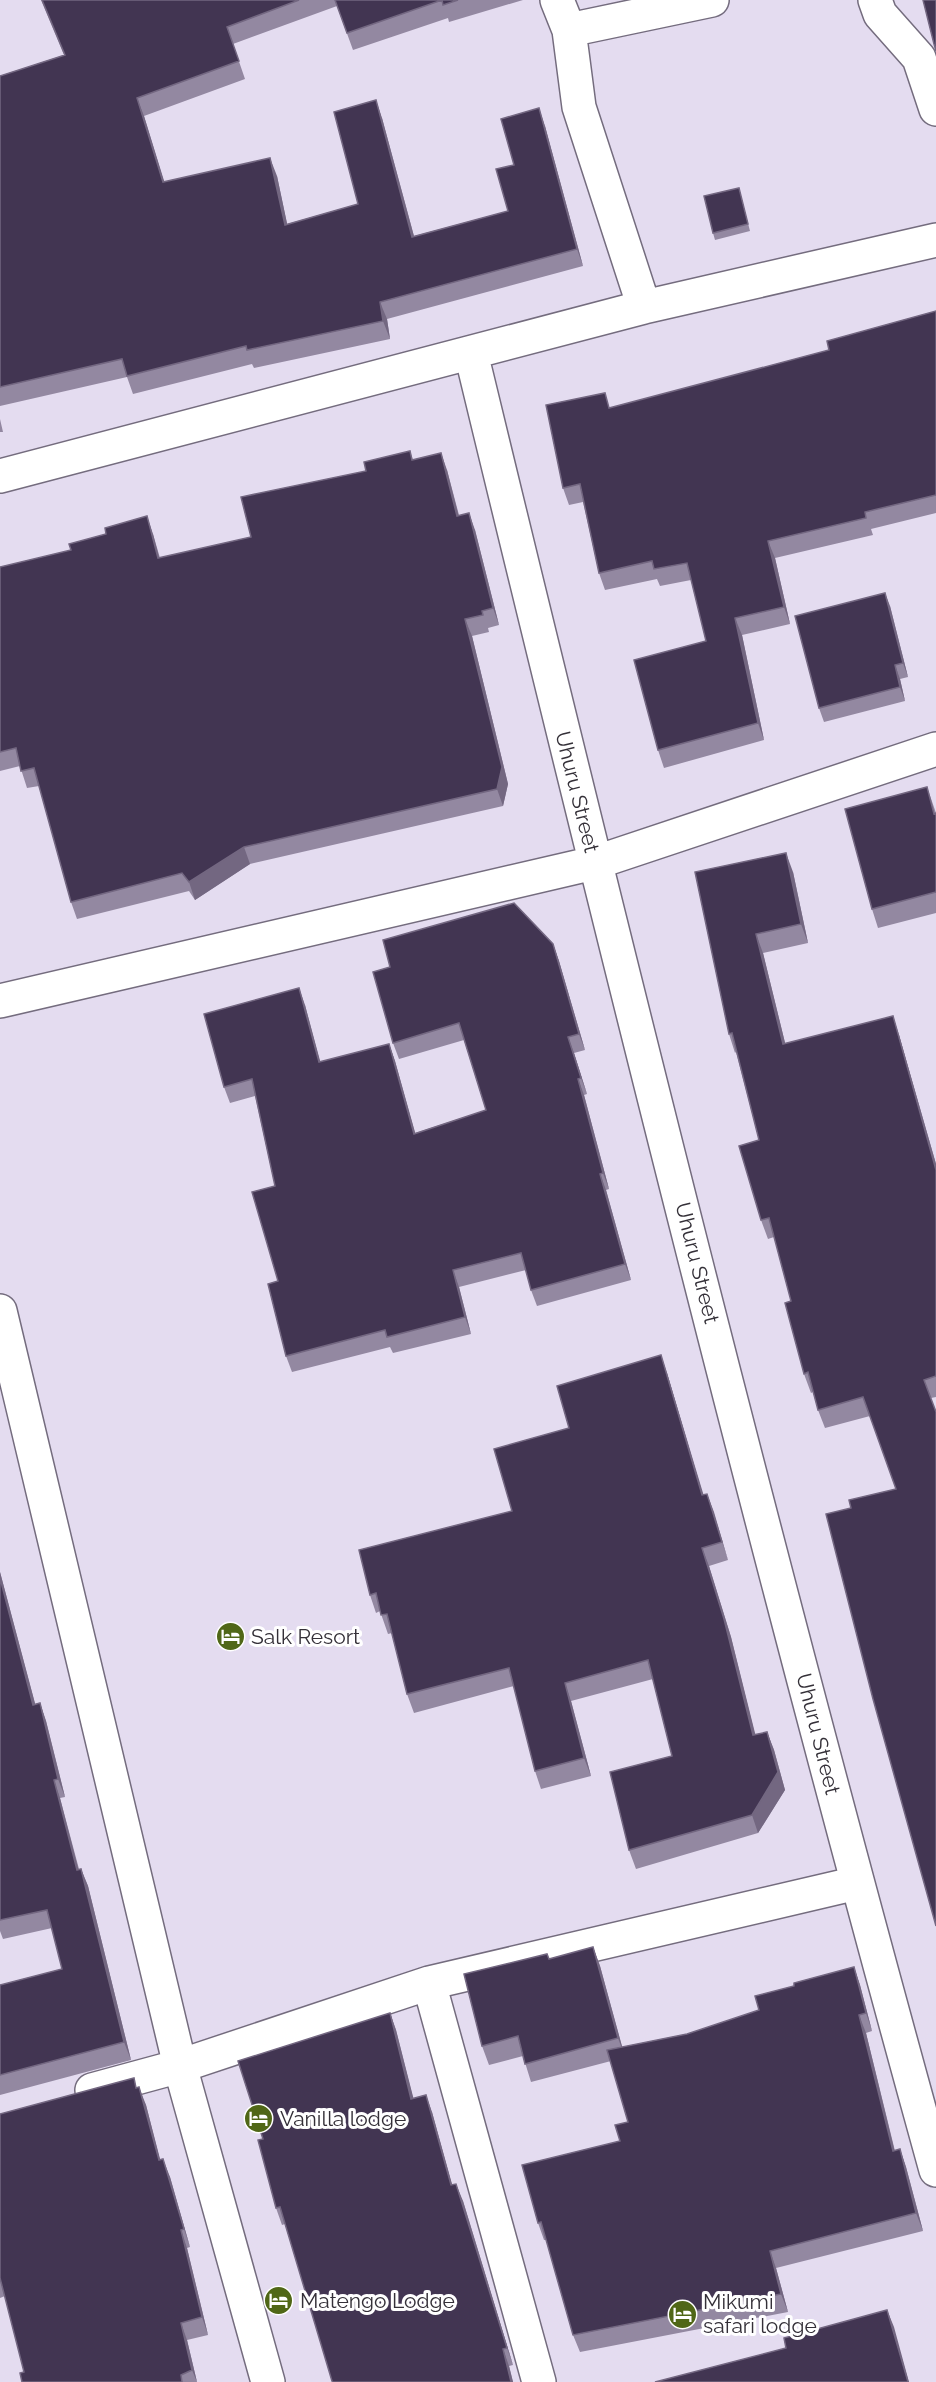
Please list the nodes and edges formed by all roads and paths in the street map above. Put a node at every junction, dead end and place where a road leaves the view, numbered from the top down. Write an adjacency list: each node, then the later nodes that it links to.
1 (557, 0): 4 (street)
2 (712, 0): 4 (street)
3 (874, 0): 5 (street)
4 (569, 30): 7 (street)
5 (936, 109)
6 (936, 240): 7 (street)
7 (644, 307): 8 (street)
8 (471, 353): 9 (street); 11 (street, Uhuru Street)
9 (0, 476)
10 (936, 749): 11 (street)
11 (594, 863): 12 (street); 14 (street, Uhuru Street)
12 (0, 1000)
13 (0, 1311): 16 (street)
14 (857, 1883): 15 (street); 18 (street, Uhuru Street)
15 (429, 1983): 16 (street); 20 (street)
16 (180, 2066): 17 (street); 19 (street)
17 (68, 2096)
18 (936, 2170)
19 (268, 2382)
20 (540, 2382)

